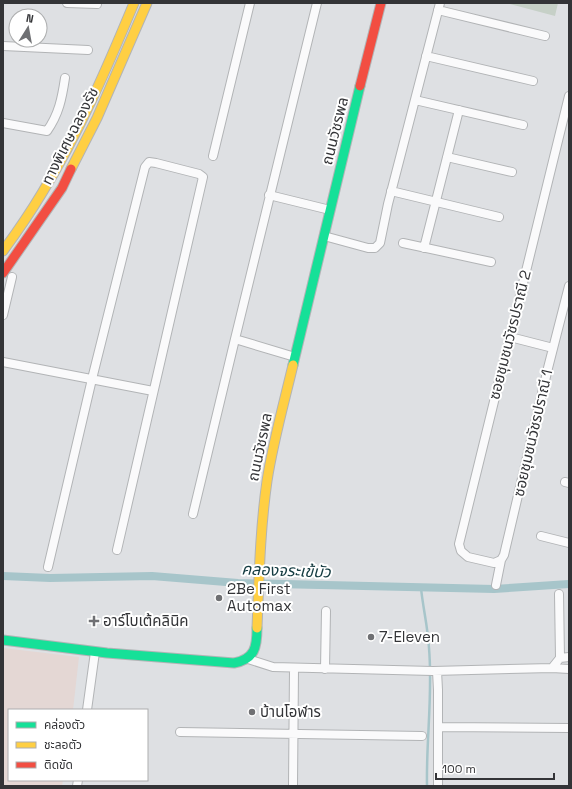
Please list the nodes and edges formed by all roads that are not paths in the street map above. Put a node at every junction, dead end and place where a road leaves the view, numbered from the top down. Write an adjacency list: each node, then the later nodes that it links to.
1 (67, 3): 7 (street)
2 (134, 3): 32 (main road, ทางพิเศษฉลองรัช)
3 (147, 3): 34 (main road, ทางพิเศษฉลองรัช)
4 (250, 3): 21 (street)
5 (317, 3): 25 (street)
6 (381, 3): 27 (main road, ถนนวัชรพล)
7 (97, 4)
8 (439, 7): 9 (street); 12 (street)
9 (545, 36)
10 (3, 46): 11 (street)
11 (88, 50)
12 (426, 56): 14 (street); 16 (street)
13 (65, 78): 19 (street)
14 (533, 81)
15 (569, 96): 18 (street, ซอยชุมชนวัชรปราณี 2)
16 (415, 100): 17 (street); 24 (street)
17 (459, 110): 20 (street); 22 (street)
18 (566, 118): 38 (street, ซอยชุมชนวัชรปราณี 2)
19 (3, 123)
20 (523, 125)
21 (213, 156)
22 (447, 157): 23 (street); 26 (street)
23 (512, 172)
24 (392, 191): 26 (street); 29 (street)
25 (269, 195): 27 (street); 39 (street)
26 (436, 202): 28 (street); 31 (street)
27 (330, 210): 29 (main road, ถนนวัชรพล)
28 (499, 217)
29 (324, 236): 41 (main road, ถนนวัชรพล)
30 (403, 243): 31 (street)
31 (424, 248): 33 (street)
32 (3, 251)
33 (491, 262)
34 (3, 273)
35 (12, 277): 37 (street)
36 (569, 286): 40 (street, ซอยชุมชนวัชรปราณี 1)
37 (3, 315)
38 (510, 337): 40 (street); 49 (street, ซอยชุมชนวัชรปราณี 2)
39 (235, 338): 41 (street); 45 (street)
40 (553, 348): 49 (street, ซอยชุมชนวัชรปราณี 1)
41 (295, 358): 57 (main road, ถนนวัชรพล)
42 (3, 362): 43 (street)
43 (92, 379): 44 (street); 44 (street); 50 (street)
44 (153, 391): 48 (street)
45 (193, 514)
46 (541, 536): 47 (street)
47 (569, 543)
48 (117, 550)
49 (501, 560): 51 (street, ซอยชุมชนวัชรปราณี 1)
50 (48, 567)
51 (496, 585)
52 (559, 594): 58 (street)
53 (326, 612): 61 (street)
54 (3, 640): 55 (main road)
55 (95, 652): 57 (main road); 64 (street)
56 (569, 657): 58 (street)
57 (248, 658): 60 (street)
58 (560, 658): 59 (street)
59 (552, 668): 62 (street); 63 (street)
60 (294, 669): 61 (street); 68 (street)
61 (325, 669): 63 (street)
62 (569, 669)
63 (431, 671): 65 (street)
64 (87, 709)
65 (438, 727): 66 (street); 71 (street)
66 (569, 728)
67 (180, 732): 68 (street)
68 (294, 734): 69 (street); 70 (street)
69 (422, 736)
70 (293, 786)
71 (438, 786)

